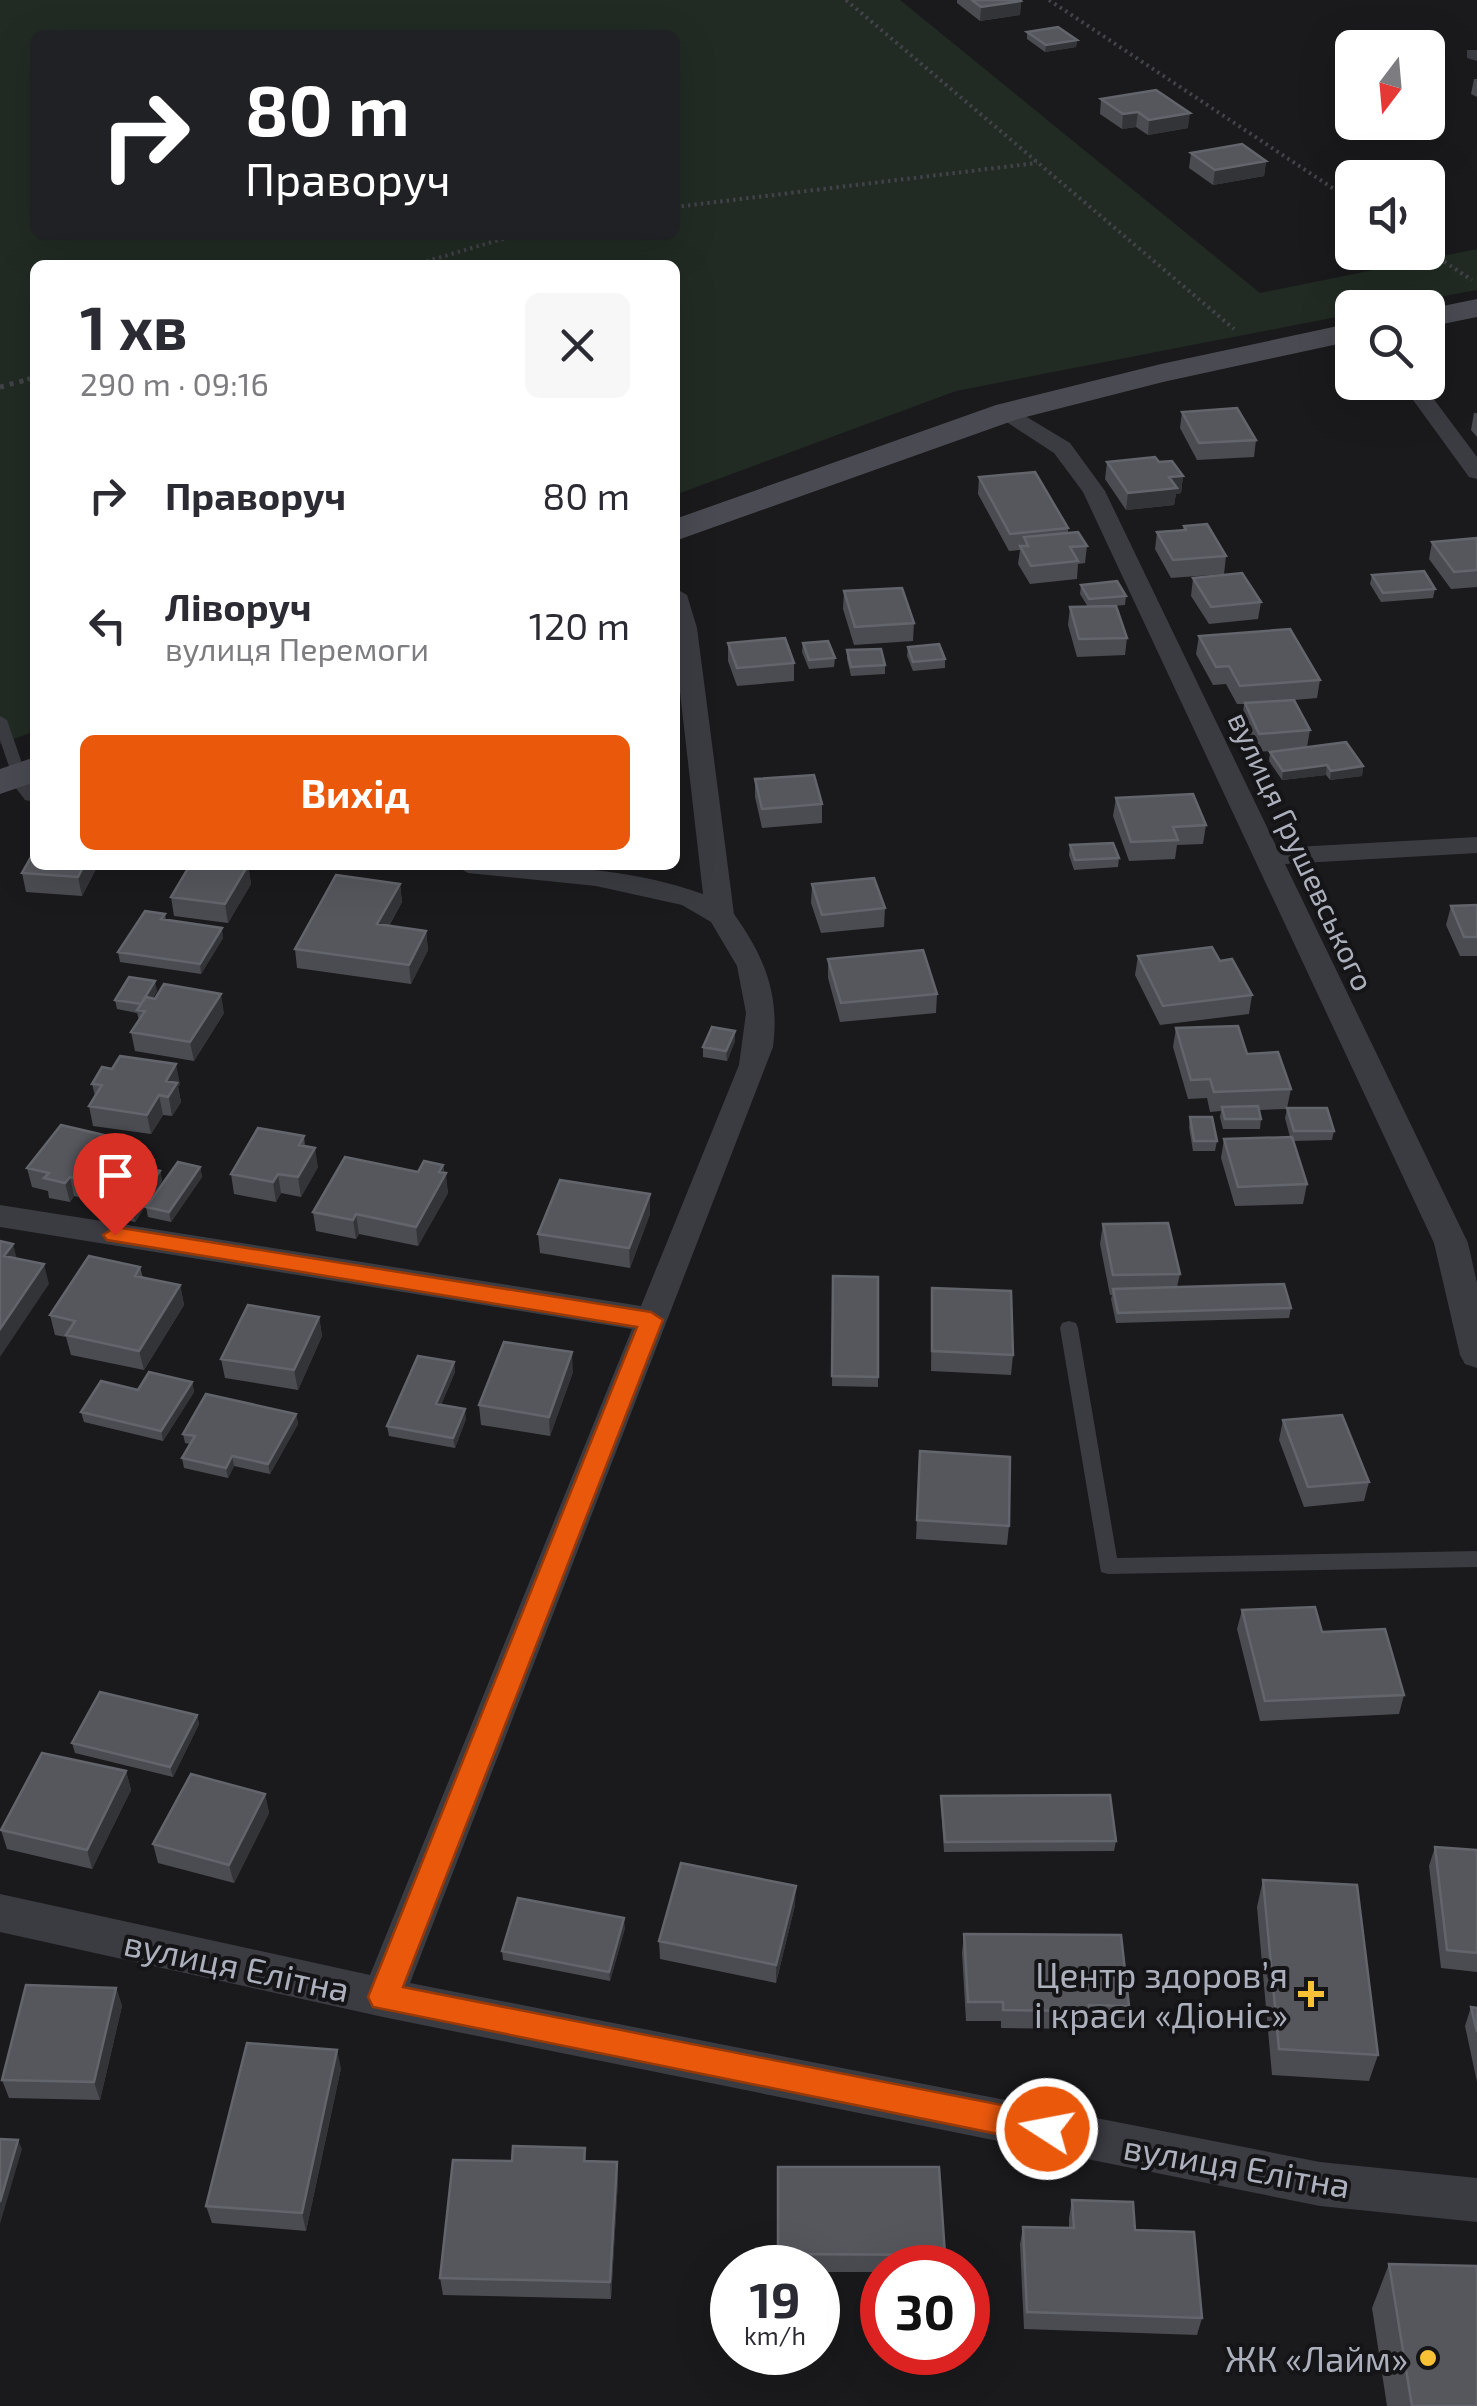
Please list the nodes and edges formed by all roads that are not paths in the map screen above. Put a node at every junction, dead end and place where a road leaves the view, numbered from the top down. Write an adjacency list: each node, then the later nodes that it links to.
1 (1477, 308): 2 (main road)
2 (1445, 315)
3 (1335, 335): 5 (main road)
4 (1423, 400): 6 (street)
5 (1006, 412): 7 (main road); 12 (street, вулиця Грушевського)
6 (1477, 472)
7 (680, 529)
8 (680, 612): 14 (street)
9 (0, 720): 10 (lane)
10 (22, 780)
11 (1477, 846): 12 (street)
12 (1270, 858): 16 (street, вулиця Грушевського)
13 (512, 870): 14 (street)
14 (720, 914): 17 (street)
15 (0, 1216): 17 (street)
16 (1464, 1244): 19 (street, вулиця Грушевського)
17 (651, 1320): 22 (street)
18 (1069, 1328): 20 (lane)
19 (1477, 1355)
20 (1477, 1559)
21 (0, 1912): 22 (street, вулиця Елітна)
22 (384, 1997): 23 (street, вулиця Елітна)
23 (1477, 2200)

